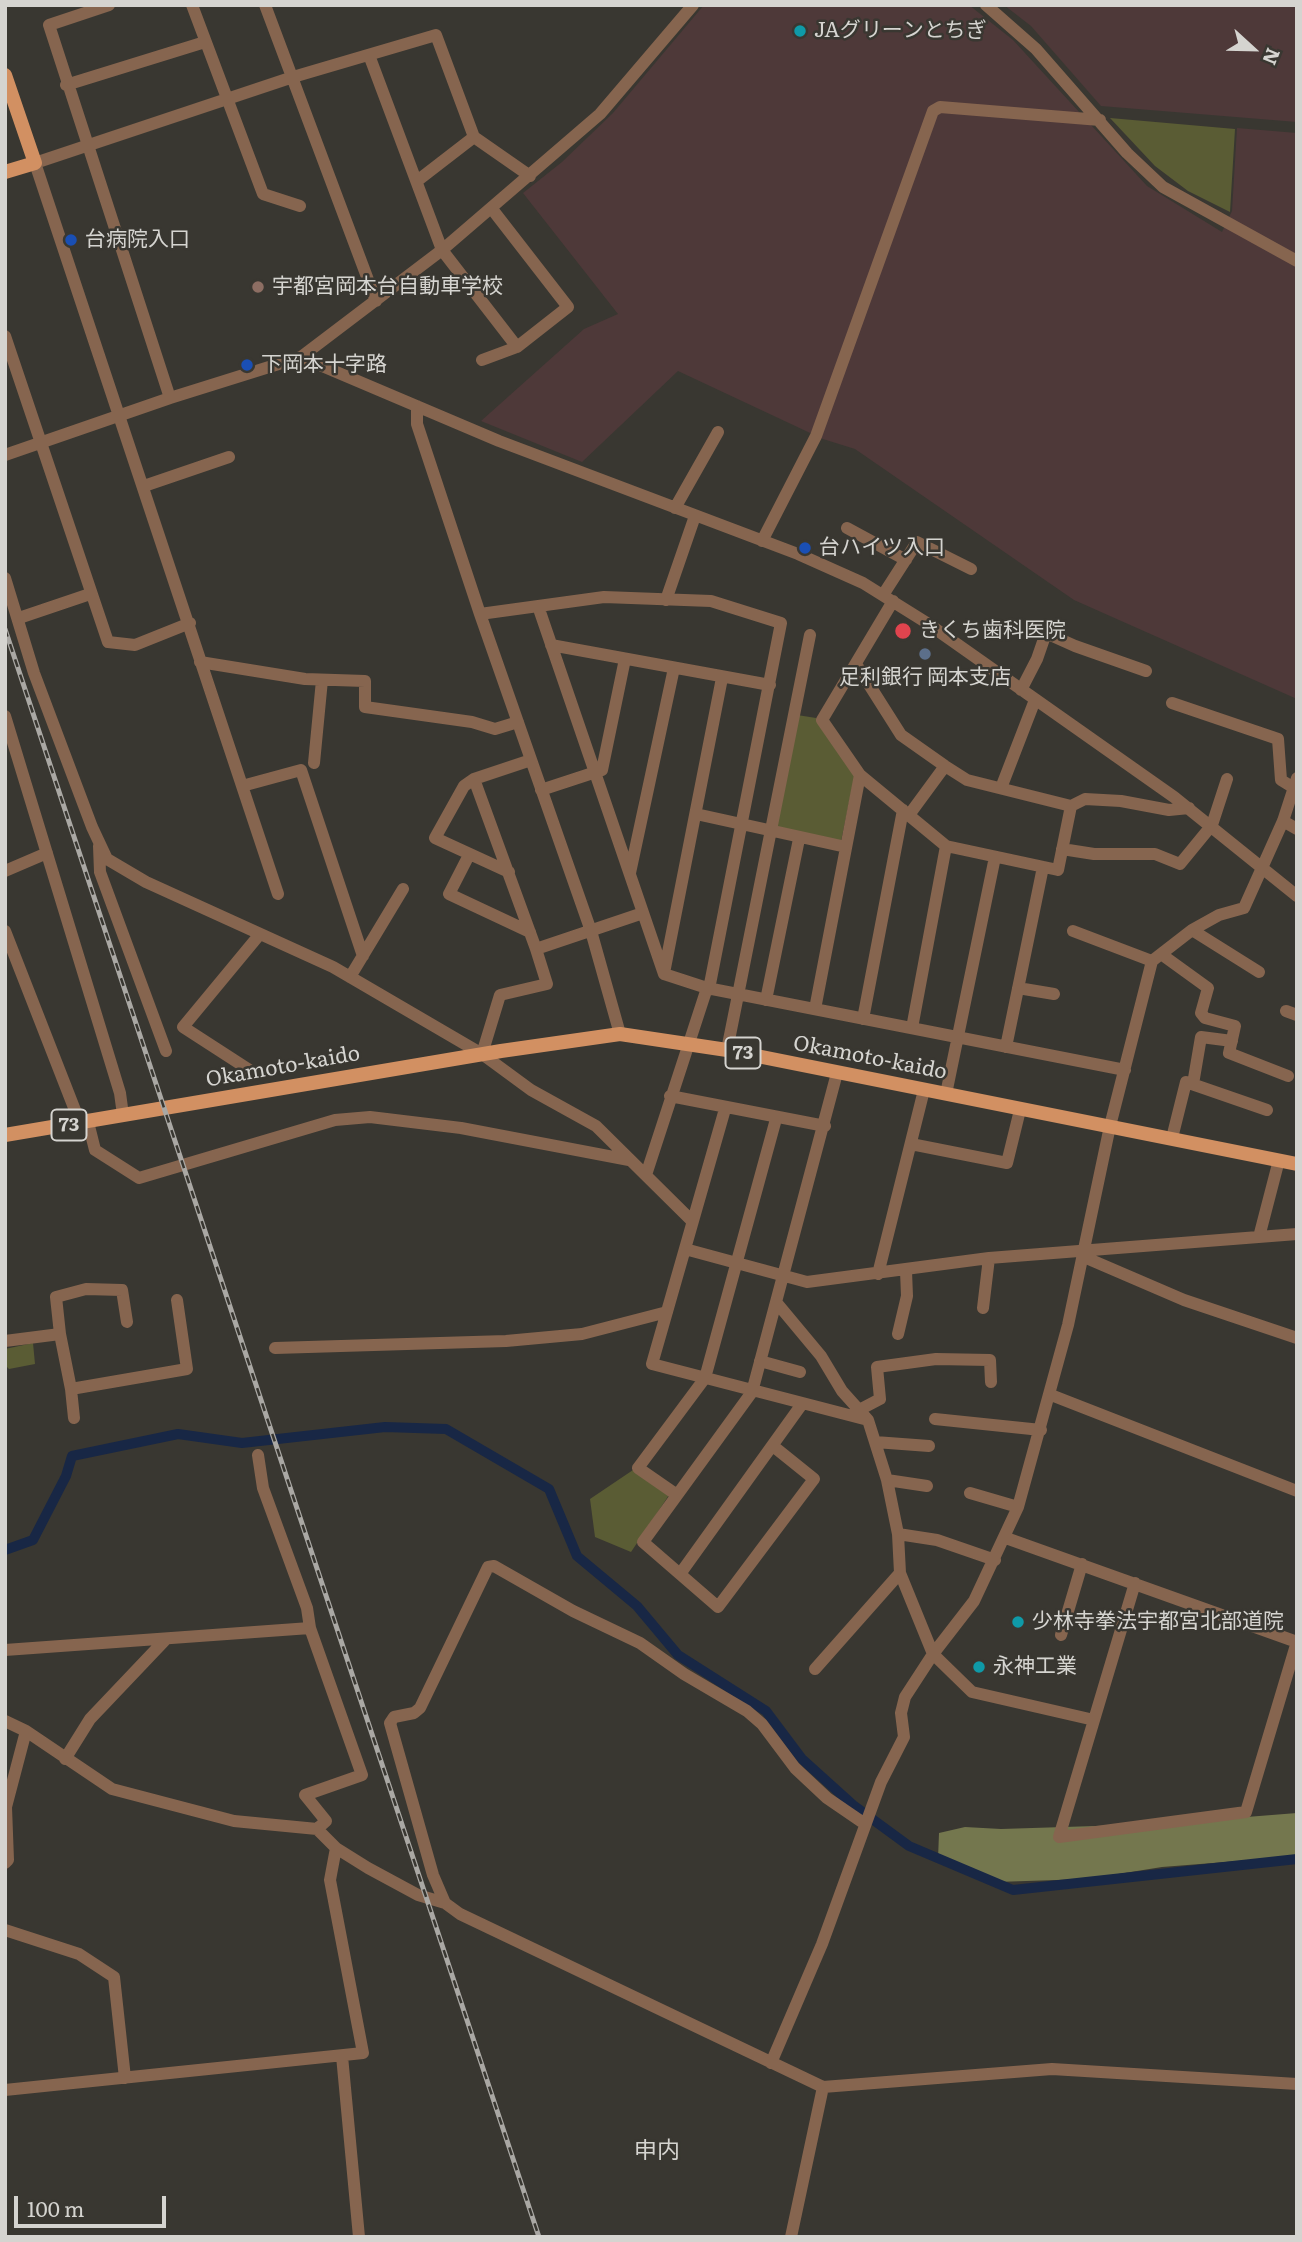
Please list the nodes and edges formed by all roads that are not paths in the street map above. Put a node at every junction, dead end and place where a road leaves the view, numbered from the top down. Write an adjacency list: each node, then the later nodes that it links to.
1 (109, 5): 10 (street)
2 (191, 5): 6 (street)
3 (265, 5): 9 (street)
4 (693, 5): 17 (street)
5 (986, 5): 12 (street)
6 (205, 42): 10 (street); 11 (street)
7 (369, 55): 9 (street); 13 (street); 18 (street)
8 (5, 75): 15 (main road)
9 (293, 77): 11 (street); 23 (street)
10 (66, 85): 14 (street)
11 (227, 99): 14 (street); 19 (street)
12 (1100, 120): 22 (street); 40 (street)
13 (474, 137): 17 (street); 18 (street)
14 (87, 145): 15 (street); 29 (street)
15 (35, 163): 16 (main road); 31 (street)
16 (5, 172)
17 (530, 176): 20 (street)
18 (417, 181): 21 (street)
19 (300, 206)
20 (492, 209): 21 (street); 25 (street)
21 (442, 250): 23 (street); 25 (street)
22 (1297, 261)
23 (376, 301): 26 (street)
24 (5, 336): 28 (street)
25 (517, 347): 27 (street)
26 (301, 357): 29 (street); 30 (street)
27 (482, 360)
28 (9, 361): 33 (street)
29 (170, 398): 31 (street)
30 (417, 406): 37 (street); 48 (street)
31 (118, 416): 33 (street); 36 (street)
32 (718, 432): 37 (street)
33 (41, 443): 34 (street); 44 (street)
34 (5, 455)
35 (229, 457): 36 (street)
36 (144, 486): 50 (street)
37 (675, 508): 38 (street)
38 (695, 516): 40 (street); 46 (street)
39 (847, 528): 41 (street)
40 (762, 541): 45 (street)
41 (906, 559): 42 (street); 45 (street)
42 (971, 569)
43 (5, 578): 49 (street)
44 (90, 594): 49 (street); 50 (street)
45 (888, 598): 55 (street); 61 (street)
46 (666, 600): 47 (street); 60 (street)
47 (538, 606): 48 (street); 52 (street)
48 (480, 614): 65 (street)
49 (19, 618): 87 (street)
50 (190, 623): 54 (street)
51 (810, 635): 85 (street)
52 (551, 645): 53 (street); 69 (street)
53 (625, 659): 56 (street); 69 (street)
54 (200, 662): 59 (street); 74 (street)
55 (856, 664): 68 (street); 70 (street)
56 (674, 668): 58 (street); 98 (street)
57 (1146, 671): 61 (street)
58 (722, 678): 60 (street); 80 (street)
59 (322, 680): 65 (street); 67 (street)
60 (770, 685): 82 (street)
61 (1021, 690): 62 (street)
62 (1034, 700): 75 (street); 78 (street)
63 (1172, 704): 73 (street)
64 (5, 716): 91 (street)
65 (518, 722): 66 (street)
66 (531, 760): 71 (street); 76 (street)
67 (314, 763)
68 (945, 766): 75 (street); 79 (street)
69 (596, 774): 76 (street); 98 (street)
70 (860, 775): 79 (street); 89 (street)
71 (474, 779): 92 (street); 97 (street)
72 (1227, 779): 83 (street)
73 (1295, 783): 81 (street)
74 (242, 786): 100 (street); 110 (street)
75 (1001, 788): 77 (street)
76 (541, 790): 105 (street)
77 (1071, 806): 78 (street); 90 (street)
78 (1189, 808): 83 (street)
79 (906, 813): 88 (street); 121 (street)
80 (696, 814): 82 (street); 113 (street)
81 (1283, 821): 84 (street); 94 (street)
82 (742, 825): 85 (street); 115 (street)
83 (1212, 825): 90 (street); 94 (street)
84 (1297, 829)
85 (772, 832): 86 (street); 117 (street)
86 (799, 838): 89 (street); 119 (street)
87 (99, 845): 108 (street); 129 (street)
88 (946, 846): 93 (street); 122 (street)
89 (846, 847): 120 (street)
90 (1062, 849): 95 (street)
91 (47, 853): 96 (street); 142 (street)
92 (469, 855): 97 (street); 107 (street)
93 (995, 857): 95 (street); 124 (street)
94 (1262, 866): 101 (street); 103 (street)
95 (1043, 867): 116 (street)
96 (5, 872)
97 (509, 872): 107 (street)
98 (630, 873): 102 (street)
99 (403, 889): 110 (street)
100 (278, 894)
101 (1297, 895)
102 (643, 913): 105 (street); 113 (street)
103 (1192, 930): 111 (street); 112 (street)
104 (5, 931): 144 (street)
105 (591, 931): 109 (street); 123 (street)
106 (1073, 931): 111 (street)
107 (530, 932): 109 (street)
108 (260, 934): 114 (street); 131 (street)
109 (536, 949): 130 (street)
110 (363, 957): 114 (street)
111 (1157, 957): 125 (street); 132 (street)
112 (1259, 972)
113 (664, 974): 115 (street)
114 (351, 977): 130 (street)
115 (708, 988): 117 (street); 126 (street)
116 (1018, 988): 118 (street); 127 (street)
117 (737, 994): 119 (street); 128 (street)
118 (1054, 995)
119 (766, 1000): 120 (street)
120 (815, 1009): 121 (street)
121 (863, 1018): 122 (street)
122 (912, 1028): 124 (street)
123 (620, 1034): 126 (main road, Okamoto-kaido / 73); 130 (main road, Okamoto-kaido / 73)
124 (959, 1037): 127 (street); 137 (street)
125 (1232, 1041): 134 (street); 135 (street)
126 (687, 1043): 128 (main road, Okamoto-kaido / 73); 138 (street)
127 (1006, 1047): 132 (street)
128 (727, 1050): 133 (main road, Okamoto-kaido / 73)
129 (166, 1051)
130 (482, 1054): 142 (main road, Okamoto-kaido / 73); 150 (street)
131 (251, 1070)
132 (1125, 1070): 146 (street)
133 (837, 1073): 136 (main road, Okamoto-kaido / 73); 145 (street)
134 (1288, 1076)
135 (1193, 1084): 141 (street); 148 (street)
136 (924, 1090): 137 (main road, Okamoto-kaido / 73); 149 (street)
137 (946, 1094): 140 (main road, Okamoto-kaido / 73)
138 (670, 1096): 139 (street); 153 (street)
139 (726, 1109): 143 (street); 154 (street)
140 (1020, 1110): 146 (main road, Okamoto-kaido / 73); 149 (street)
141 (1267, 1110)
142 (128, 1114): 144 (main road, 73)
143 (776, 1119): 145 (street); 160 (street)
144 (84, 1123): 147 (main road, 73); 150 (street)
145 (825, 1126): 162 (street)
146 (1110, 1126): 148 (main road, Okamoto-kaido / 73); 158 (street)
147 (5, 1135)
148 (1172, 1138): 151 (main road, Okamoto-kaido / 73)
149 (911, 1144): 163 (street)
150 (629, 1160): 153 (street)
151 (1279, 1160): 152 (main road, Okamoto-kaido / 73); 156 (street)
152 (1297, 1164)
153 (646, 1175): 154 (street)
154 (692, 1221): 157 (street)
155 (1297, 1234): 156 (street)
156 (1259, 1237): 158 (street)
157 (685, 1249): 160 (street); 167 (street)
158 (1084, 1253): 159 (street); 171 (street); 180 (street)
159 (989, 1258): 161 (street); 166 (street)
160 (737, 1263): 162 (street); 176 (street)
161 (906, 1271): 163 (street); 170 (street)
162 (783, 1274): 163 (street); 165 (street)
163 (878, 1274)
164 (177, 1300): 178 (street)
165 (776, 1302): 174 (street); 182 (street)
166 (983, 1308)
167 (667, 1312): 173 (street); 176 (street)
168 (127, 1322): 169 (street)
169 (60, 1334): 172 (street); 178 (street)
170 (898, 1334)
171 (1297, 1339)
172 (5, 1341)
173 (275, 1348)
174 (760, 1361): 175 (street); 179 (street)
175 (800, 1372)
176 (705, 1378): 179 (street); 195 (street)
177 (991, 1382): 182 (street)
178 (71, 1388): 183 (street)
179 (752, 1392): 181 (street); 195 (street)
180 (1051, 1395): 186 (street); 193 (street)
181 (802, 1404): 185 (street); 188 (street)
182 (859, 1410): 185 (street)
183 (74, 1418)
184 (935, 1419): 186 (street)
185 (868, 1420): 187 (street)
186 (1041, 1430): 196 (street)
187 (875, 1443): 189 (street); 191 (street)
188 (773, 1446): 202 (street); 202 (street)
189 (929, 1446)
190 (258, 1455): 204 (street)
191 (887, 1480): 192 (street); 197 (street)
192 (927, 1486)
193 (1297, 1492)
194 (970, 1493): 196 (street)
195 (677, 1495): 202 (street)
196 (1018, 1507): 198 (street)
197 (898, 1534): 199 (street); 201 (street)
198 (1006, 1538): 199 (street); 200 (street)
199 (995, 1560): 209 (street)
200 (1082, 1564): 203 (street); 205 (street)
201 (900, 1573): 209 (street); 210 (street)
202 (680, 1574)
203 (1135, 1583): 207 (street); 211 (street)
204 (310, 1628): 206 (street); 216 (street)
205 (1061, 1635)
206 (166, 1639): 208 (street); 214 (street)
207 (1296, 1644): 211 (street)
208 (5, 1650)
209 (933, 1654): 211 (street); 215 (street)
210 (816, 1669)
211 (1094, 1720)
212 (5, 1721): 213 (street)
213 (26, 1731): 214 (street); 218 (street)
214 (65, 1759): 216 (street)
215 (865, 1822): 219 (street); 222 (street)
216 (317, 1829): 217 (street)
217 (336, 1848): 219 (street); 221 (street)
218 (5, 1863)
219 (444, 1903): 222 (street)
220 (5, 1930): 223 (street)
221 (342, 2056): 223 (street); 227 (street)
222 (771, 2063): 225 (street)
223 (125, 2078): 226 (street)
224 (1297, 2084): 225 (street)
225 (823, 2087): 228 (street)
226 (5, 2090)
227 (359, 2237)
228 (791, 2237)

